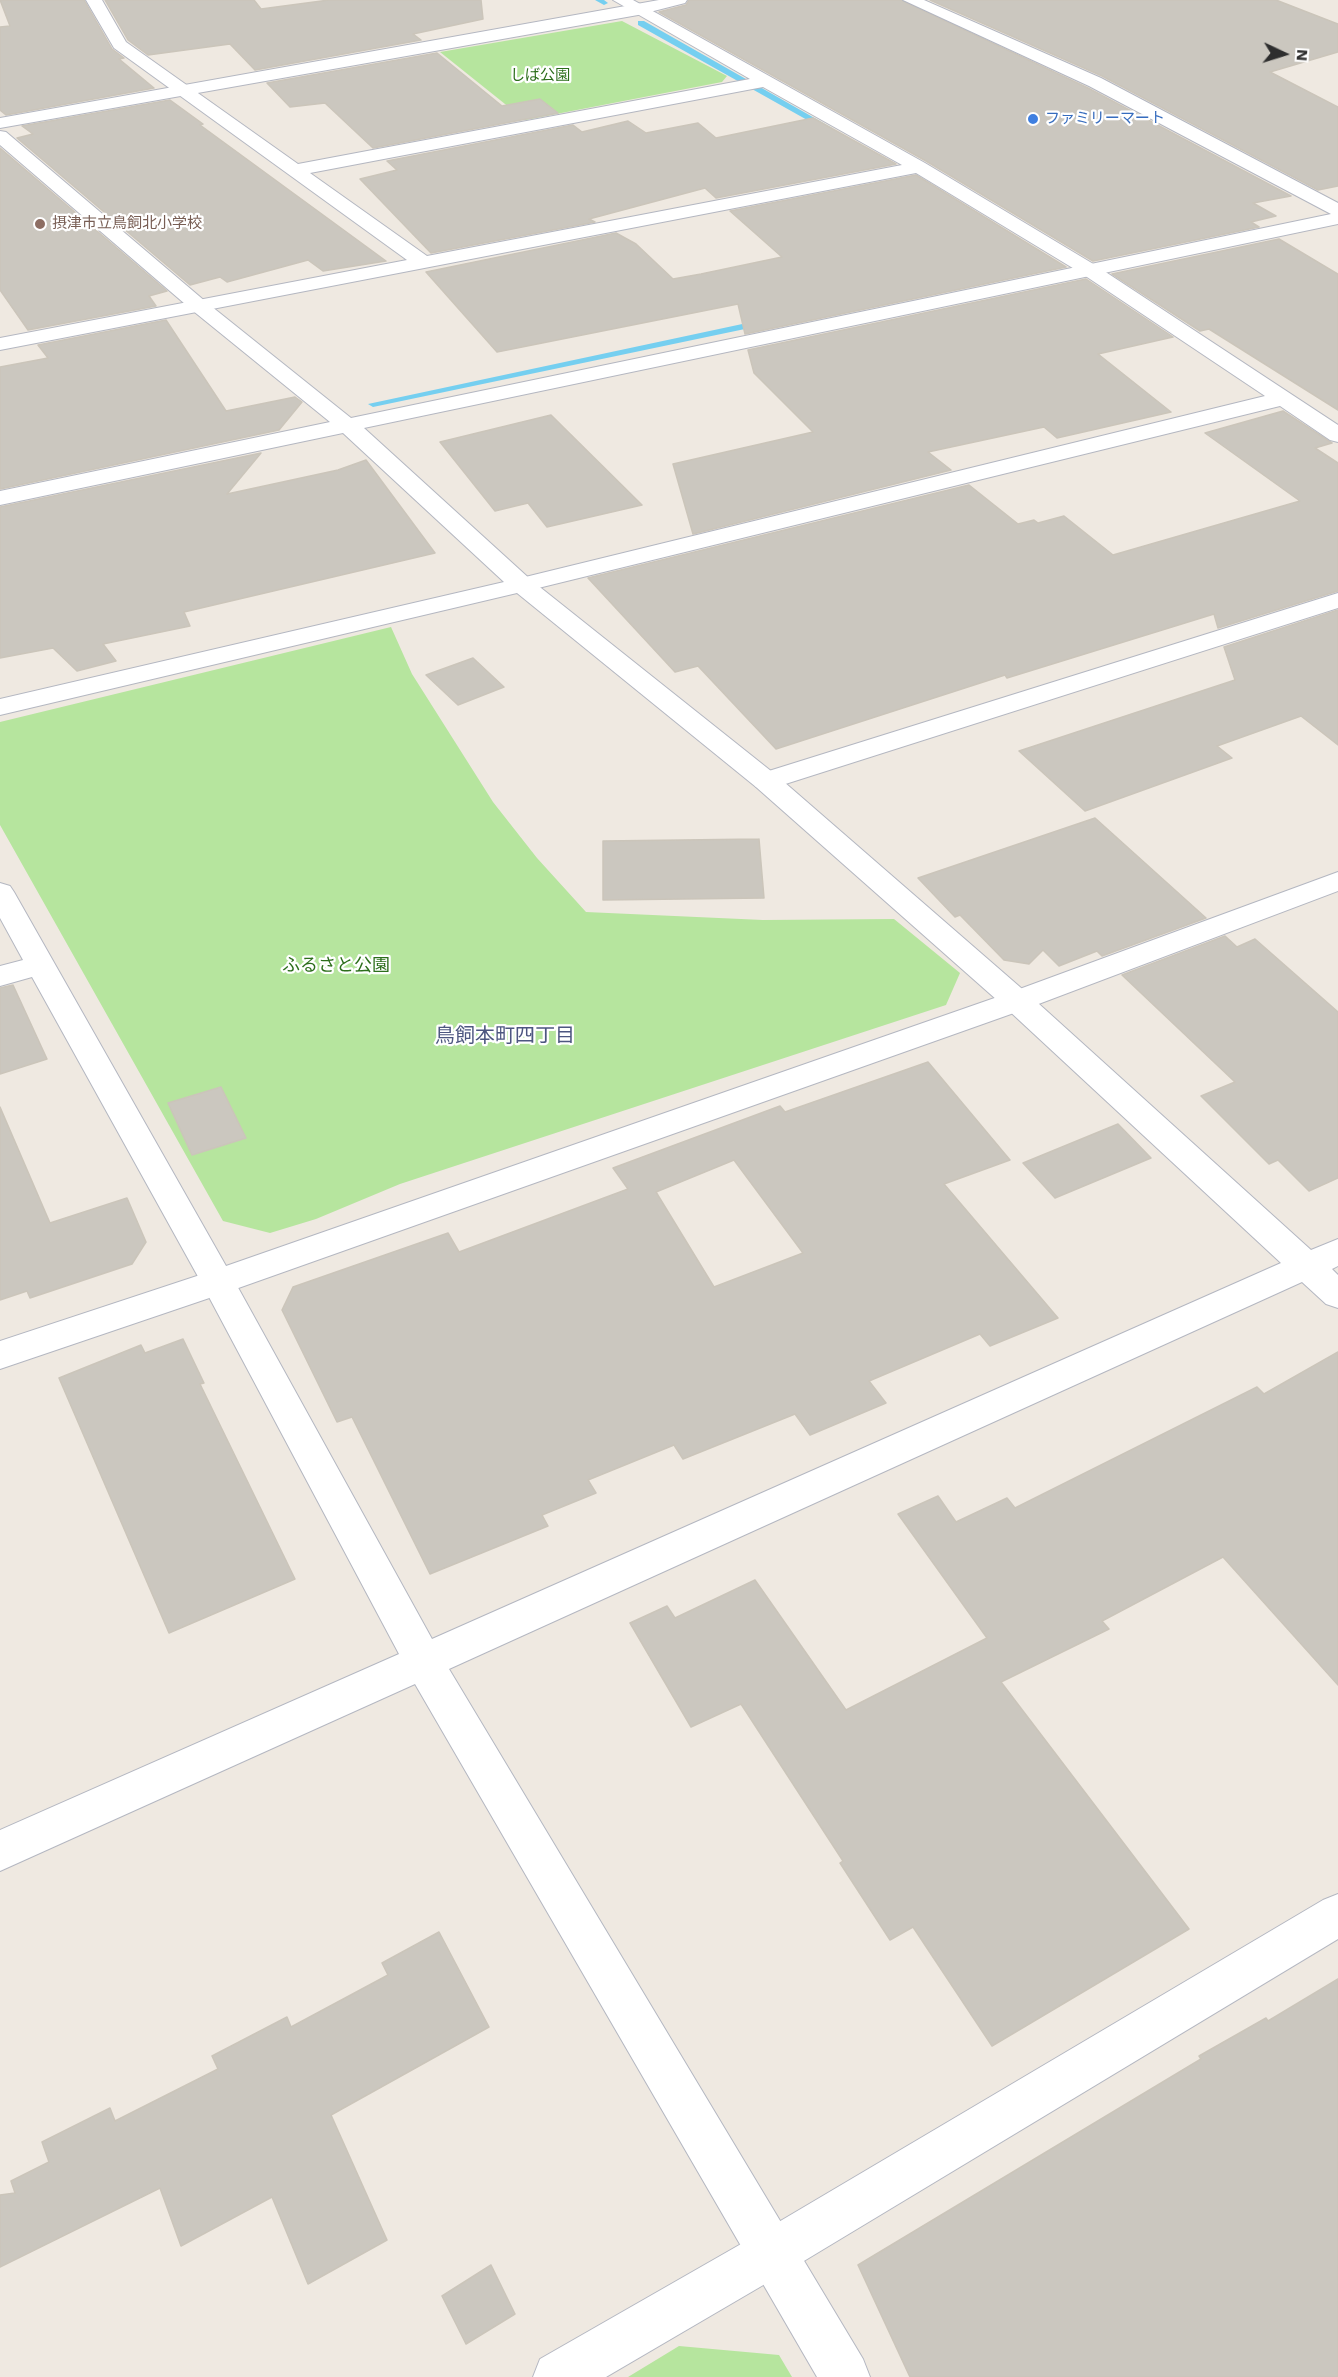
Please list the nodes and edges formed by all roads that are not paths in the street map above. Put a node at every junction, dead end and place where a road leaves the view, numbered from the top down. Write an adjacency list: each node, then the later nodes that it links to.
1 (94, 0): 7 (street)
2 (621, 0): 5 (street)
3 (679, 0): 5 (street)
4 (911, 0): 12 (street)
5 (638, 10): 6 (street); 7 (street)
6 (766, 81): 10 (street); 11 (street)
7 (186, 91): 8 (street); 11 (street)
8 (0, 123)
9 (0, 136): 16 (street)
10 (920, 167): 14 (street); 15 (street)
11 (296, 170): 14 (street)
12 (1338, 210)
13 (1338, 218): 15 (street)
14 (425, 264): 16 (street)
15 (1088, 269): 18 (street); 19 (street)
16 (199, 306): 17 (street); 19 (street)
17 (0, 344)
18 (1281, 399): 20 (street); 22 (street)
19 (349, 427): 21 (street); 22 (street)
20 (1338, 435)
21 (0, 498)
22 (522, 585): 24 (street); 25 (street)
23 (1338, 600): 25 (street)
24 (0, 707)
25 (766, 781): 30 (street)
26 (1338, 881): 30 (street)
27 (0, 892): 28 (street)
28 (40, 964): 29 (street); 32 (street)
29 (0, 976)
30 (1017, 1001): 31 (street); 32 (street)
31 (1322, 1259): 33 (street); 35 (street)
32 (218, 1282): 34 (street); 35 (street)
33 (1338, 1295)
34 (0, 1355)
35 (423, 1661): 36 (street); 38 (street)
36 (0, 1851)
37 (1338, 1915): 38 (street)
38 (772, 2253): 39 (street); 40 (street)
39 (558, 2377)
40 (845, 2377)

